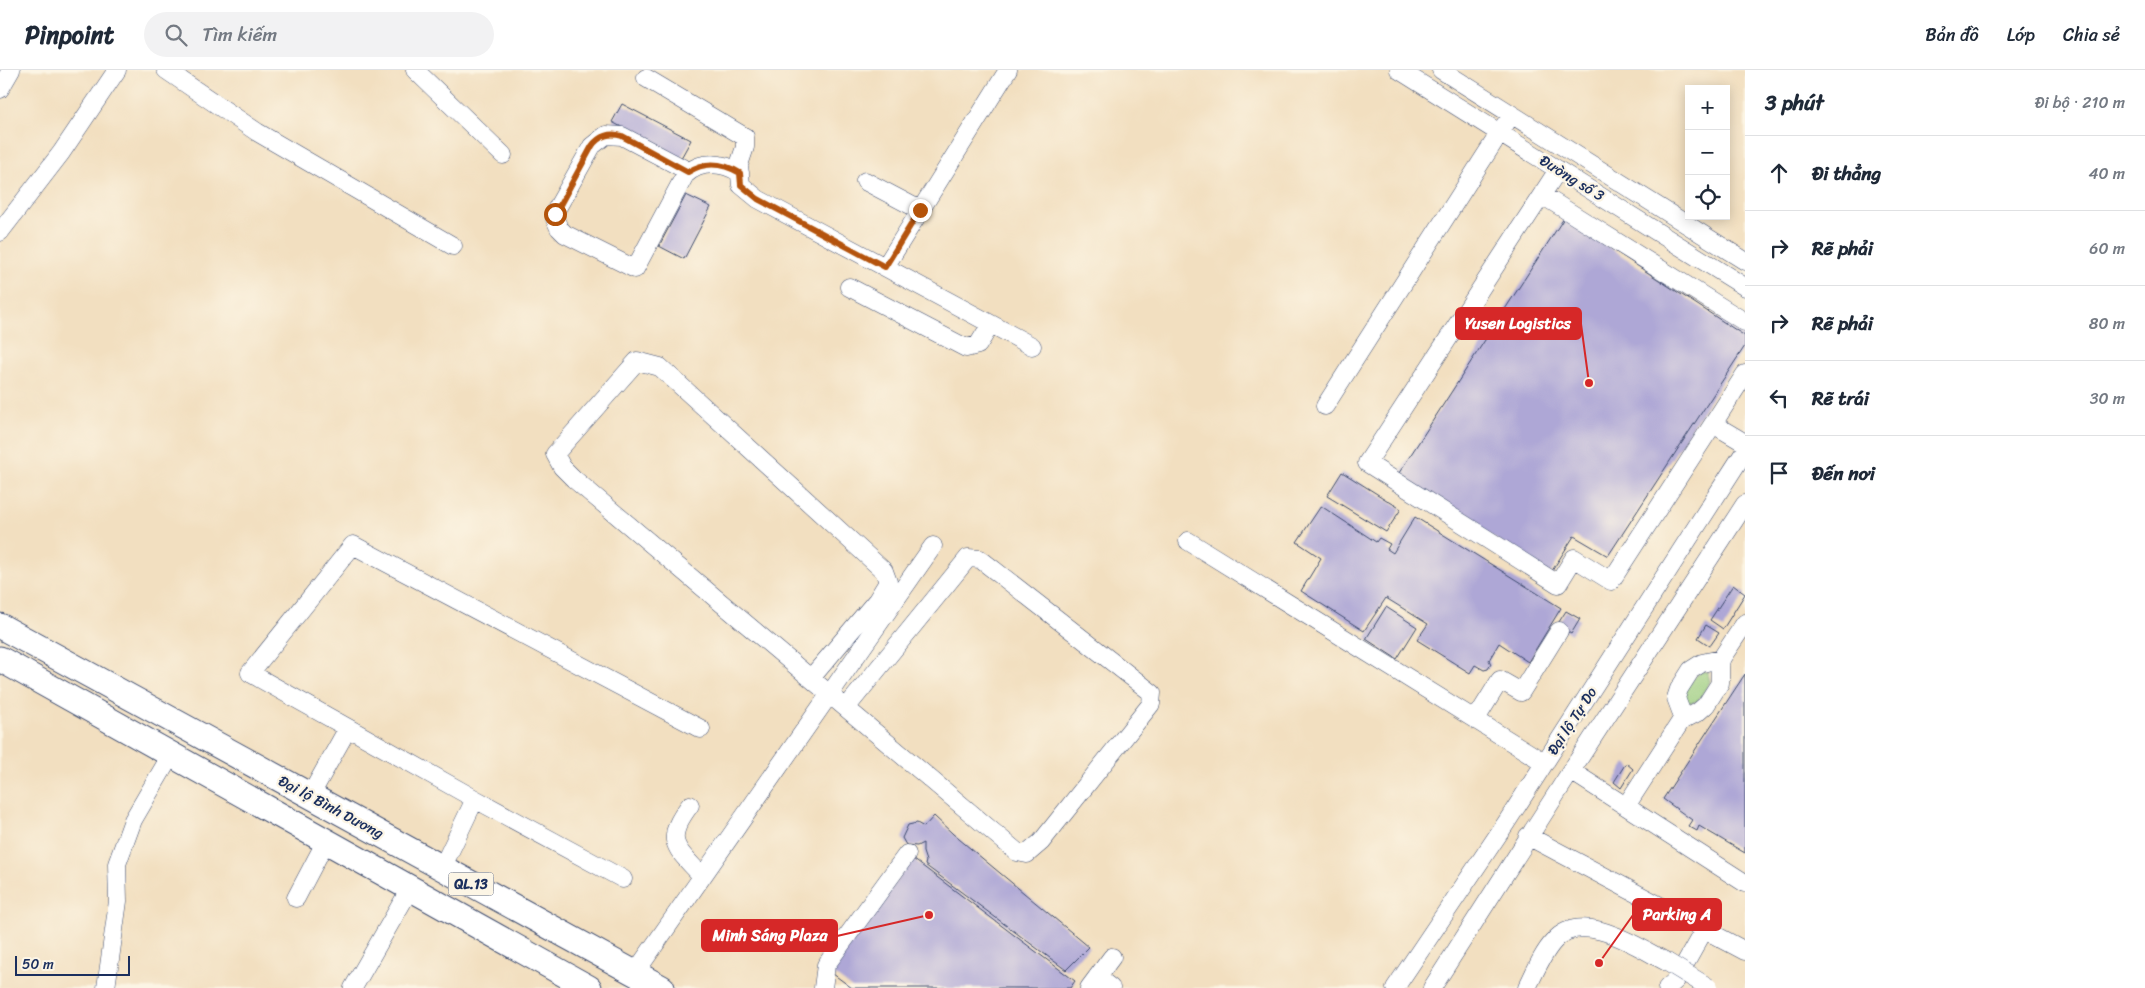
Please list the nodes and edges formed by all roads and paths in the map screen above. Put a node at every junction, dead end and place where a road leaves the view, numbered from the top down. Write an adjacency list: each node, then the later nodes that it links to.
1 (11, 70): 9 (street)
2 (117, 70): 19 (street)
3 (166, 70): 20 (street)
4 (415, 70): 12 (street)
5 (1008, 70): 18 (street)
6 (1399, 70): 11 (street, Đường số 3)
7 (1441, 70): 10 (street, Đường số 3)
8 (646, 78): 15 (street)
9 (0, 89)
10 (1511, 114): 11 (street); 21 (street, Đường số 3)
11 (1501, 134): 13 (street, Đường số 3); 29 (street)
12 (503, 155)
13 (1558, 170): 17 (street); 24 (street, Đường số 3)
14 (688, 172): 14 (street); 15 (street)
15 (740, 173): 22 (street)
16 (865, 181): 18 (street)
17 (1542, 195): 25 (street); 30 (street)
18 (920, 210): 22 (street)
19 (0, 232)
20 (454, 246)
21 (1745, 261)
22 (885, 267): 26 (street)
23 (848, 287): 26 (street)
24 (1745, 287)
25 (1745, 322)
26 (991, 324): 27 (street)
27 (1032, 346)
28 (1745, 374): 30 (street)
29 (1325, 406)
30 (1713, 424): 31 (street)
31 (1745, 443)
32 (1745, 451): 49 (street, Đại lộ Tự Do)
33 (1745, 504): 50 (street, Đại lộ Tự Do)
34 (1188, 540): 44 (street)
35 (933, 546): 42 (street)
36 (1745, 623): 39 (street)
37 (0, 626): 51 (highway, Đại lộ Bình Dương / QL.13)
38 (1559, 631): 44 (street)
39 (1722, 658): 45 (street); 45 (street)
40 (0, 659): 48 (highway, Đại lộ Bình Dương / QL.13)
41 (811, 678): 41 (street); 42 (street)
42 (829, 694): 43 (street); 59 (street)
43 (846, 708): 43 (street)
44 (1476, 719): 49 (street)
45 (1681, 721): 54 (street)
46 (348, 728): 47 (street); 51 (street); 52 (street)
47 (701, 729)
48 (171, 755): 56 (highway, Đại lộ Bình Dương / QL.13); 69 (street)
49 (1544, 763): 75 (street, Đại lộ Tự Do)
50 (1570, 771): 54 (street); 55 (street, Đại lộ Tự Do)
51 (310, 796): 58 (highway, Đại lộ Bình Dương / QL.13)
52 (475, 799): 58 (street); 60 (street)
53 (690, 805): 59 (street)
54 (1626, 806): 61 (street)
55 (1528, 836): 64 (street); 76 (street, Đại lộ Tự Do)
56 (326, 841): 62 (highway, Đại lộ Bình Dương / QL.13); 63 (street)
57 (907, 854): 73 (street)
58 (442, 868): 67 (highway, Đại lộ Bình Dương / QL.13)
59 (702, 876): 67 (street)
60 (623, 879)
61 (1745, 883)
62 (411, 887): 70 (street); 71 (highway, Đại lộ Bình Dương / QL.13)
63 (296, 898)
64 (1704, 930): 65 (street); 78 (street)
65 (1745, 951)
66 (1112, 957): 68 (street)
67 (636, 972): 72 (highway, Đại lộ Bình Dương / QL.13)
68 (1093, 982): 74 (street)
69 (106, 988)
70 (353, 988)
71 (590, 988)
72 (662, 988)
73 (823, 988)
74 (1111, 988)
75 (1395, 988)
76 (1432, 988)
77 (1527, 988): 79 (street, bridge)
78 (1667, 988)
79 (1711, 988)

